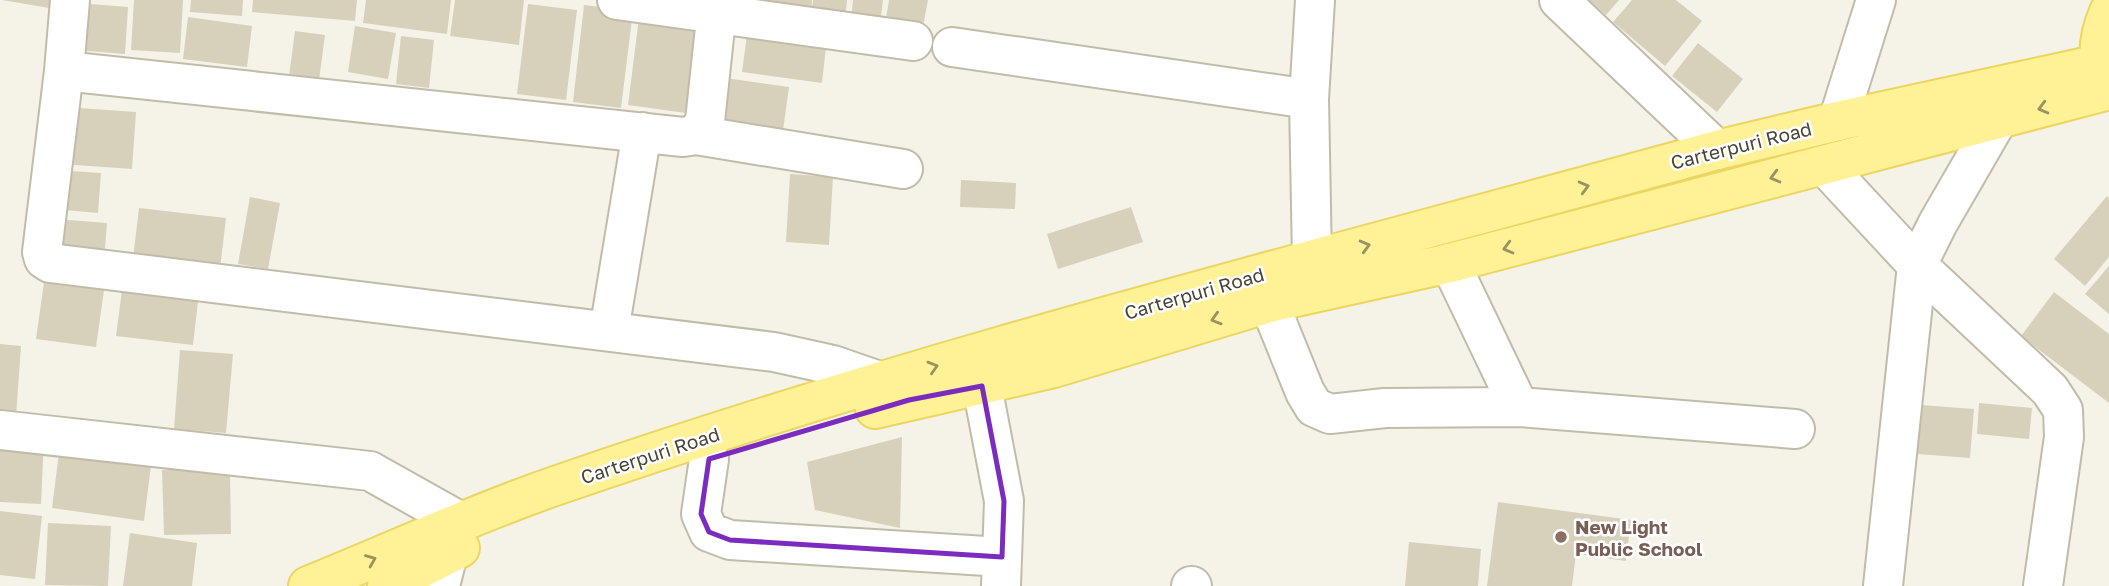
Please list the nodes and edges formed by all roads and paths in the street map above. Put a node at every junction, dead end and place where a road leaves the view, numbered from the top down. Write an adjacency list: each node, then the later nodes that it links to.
1 (69, 0): 10 (street)
2 (617, 0): 6 (street)
3 (1315, 0): 12 (street)
4 (1559, 0): 17 (street)
5 (1876, 0): 13 (street)
6 (717, 6): 8 (street); 16 (street)
7 (2109, 12): 11 (main road)
8 (913, 41)
9 (952, 47): 12 (street)
10 (64, 71): 15 (street); 24 (street)
11 (2106, 81): 13 (main road, Carterpuri Road); 14 (main road, Carterpuri Road, one-way to 14)
12 (1309, 99): 20 (street)
13 (1838, 121): 17 (main road, Carterpuri Road)
14 (1997, 121): 18 (main road, Carterpuri Road); 22 (street)
15 (642, 132): 16 (street); 24 (street)
16 (696, 135): 19 (street)
17 (1717, 150): 20 (main road, Carterpuri Road, one-way to 17)
18 (1824, 165): 21 (main road, Carterpuri Road, one-way to 21); 22 (street)
19 (904, 169)
20 (1312, 260): 25 (main road, Carterpuri Road, one-way to 20)
21 (1450, 263): 23 (main road, Carterpuri Road); 27 (street)
22 (1917, 265): 33 (street); 36 (street)
23 (1269, 303): 26 (main road, Carterpuri Road, one-way to 26); 27 (street)
24 (609, 331): 25 (street)
25 (882, 382): 31 (main road, Carterpuri Road)
26 (982, 386): 30 (main road, Carterpuri Road); 32 (street)
27 (1518, 407): 28 (street)
28 (1795, 429)
29 (0, 430): 31 (street)
30 (709, 459): 31 (main road, Carterpuri Road); 32 (street)
31 (450, 554): 34 (main road, Carterpuri Road, one-way to 31); 35 (main road, Carterpuri Road)
32 (1002, 572)
33 (2050, 585)
34 (308, 586)
35 (387, 586)
36 (1883, 586)

